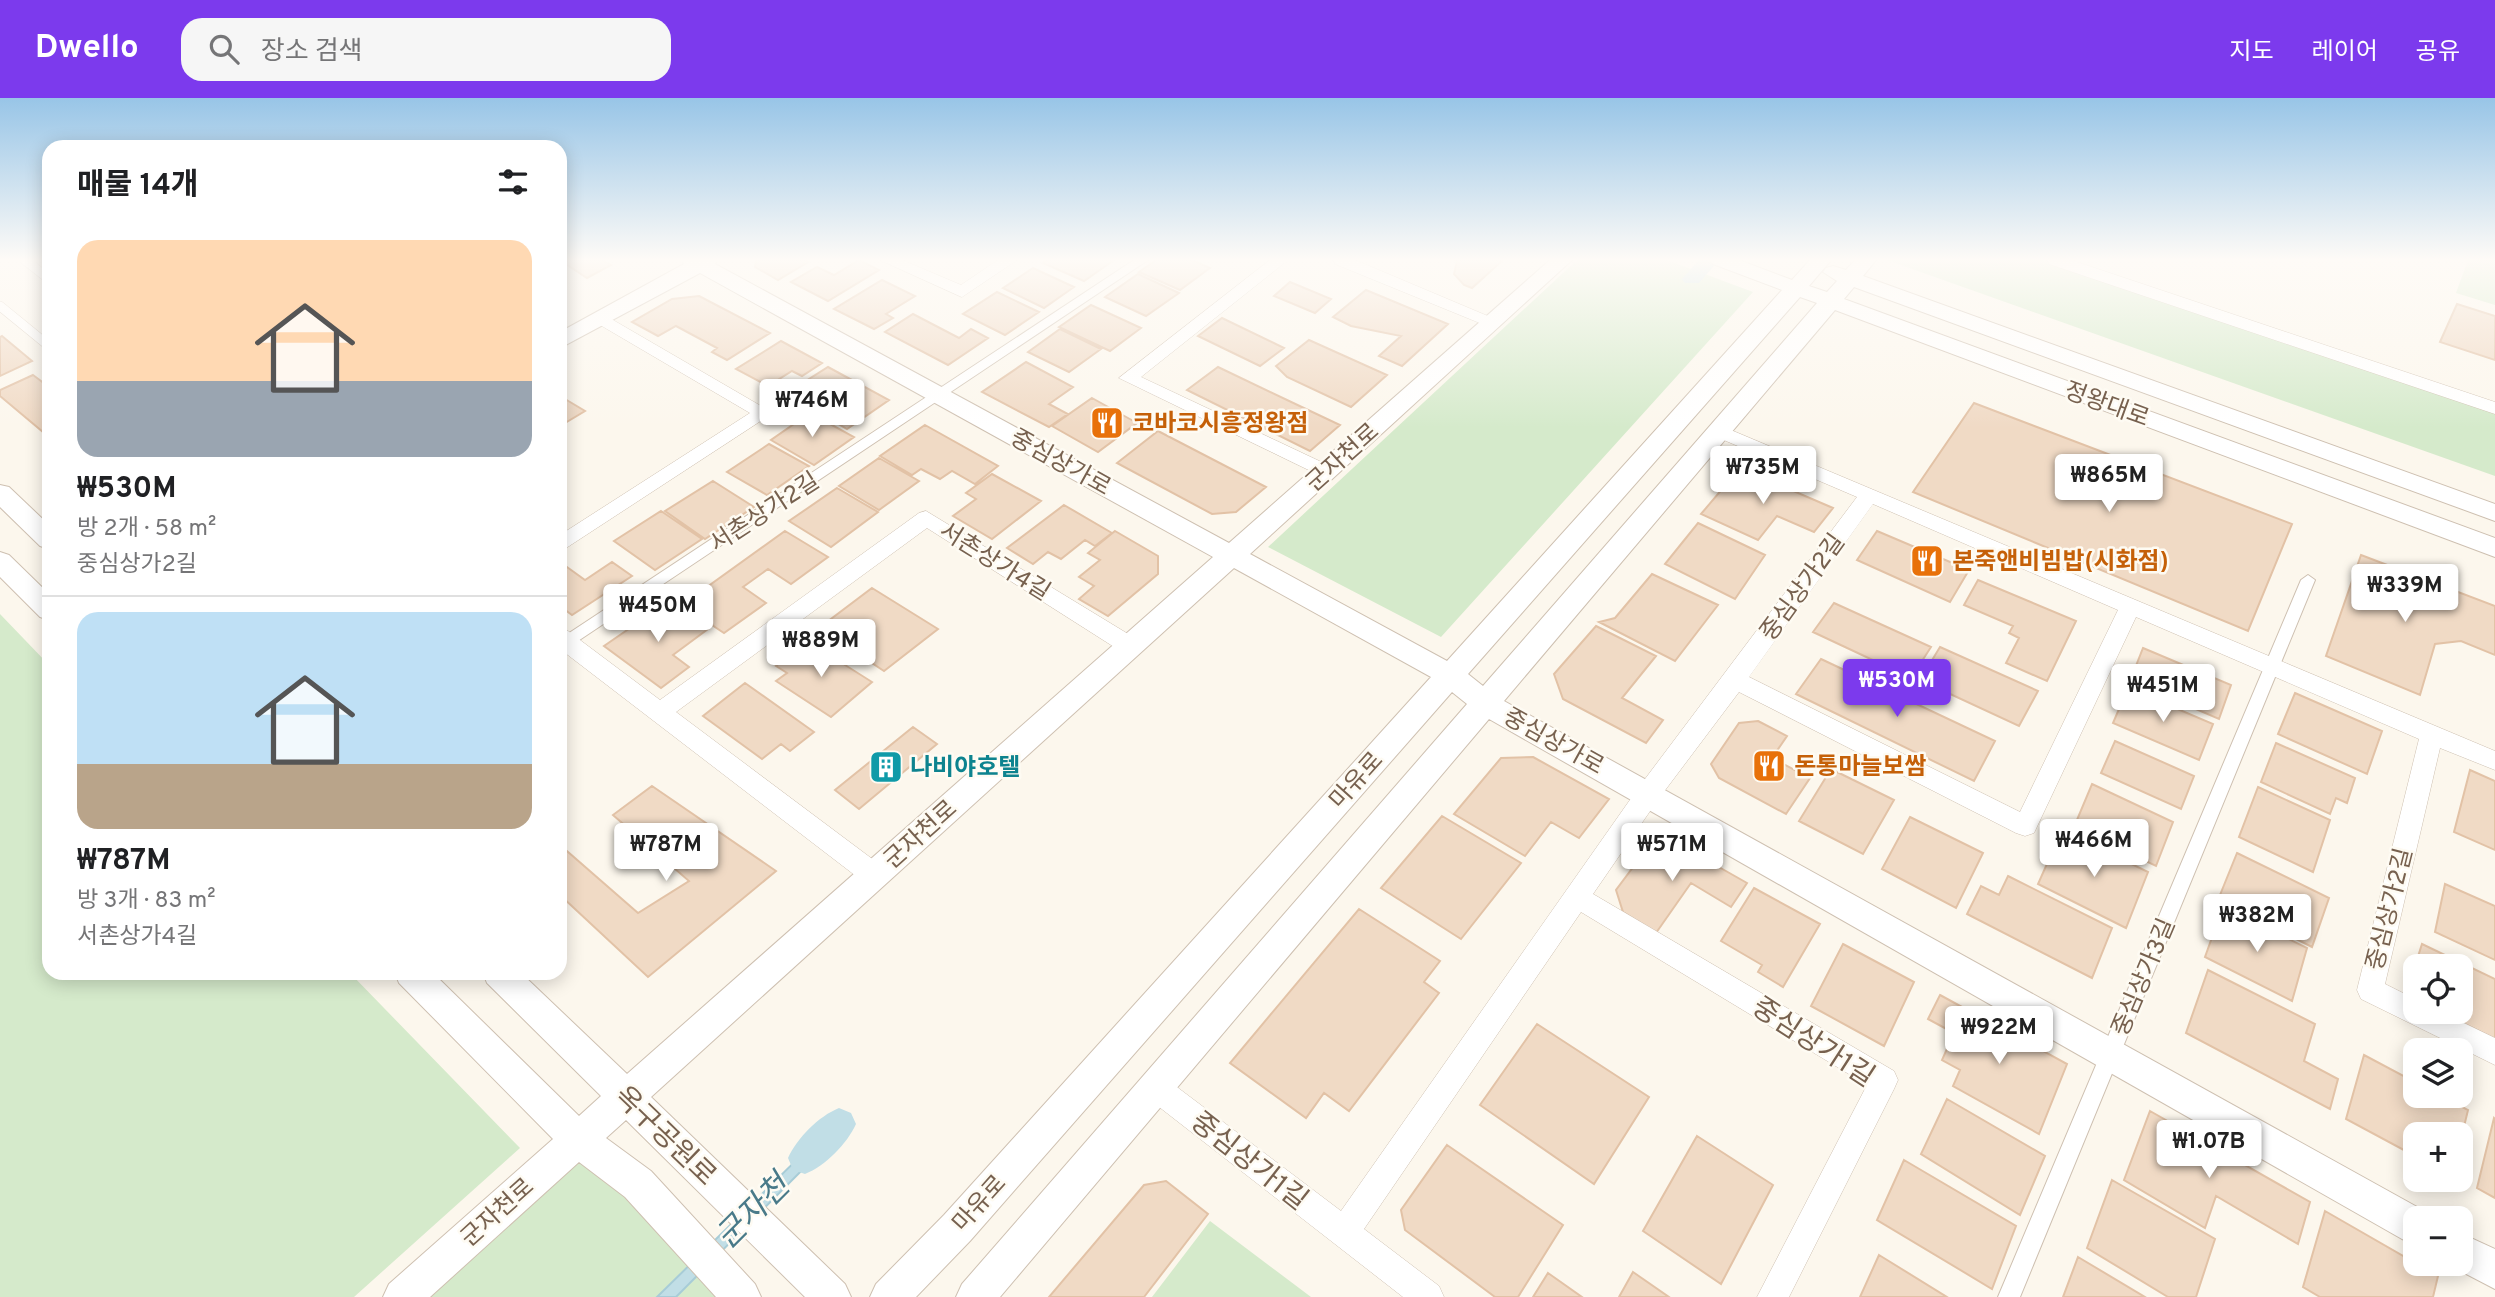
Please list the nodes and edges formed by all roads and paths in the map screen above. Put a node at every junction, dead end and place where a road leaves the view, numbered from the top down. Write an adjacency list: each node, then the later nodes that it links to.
1 (12, 316): 16 (lane)
2 (605, 316): 13 (street)
3 (797, 316): 17 (street, 중심상가로)
4 (1059, 316): 17 (street, 서촌상가2길)
5 (1207, 316): 20 (street)
6 (1478, 316): 14 (street)
7 (1500, 316): 14 (street, 군자천로)
8 (1765, 316): 36 (street, 마유로)
9 (1817, 316): 19 (street, 마유로)
10 (1870, 316): 26 (street, 정왕대로)
11 (1981, 316): 23 (street, 정왕대로)
12 (2221, 316): 18 (street)
13 (601, 318): 15 (street); 25 (street)
14 (1493, 322): 20 (street, 군자천로)
15 (567, 337)
16 (42, 340)
17 (940, 396): 27 (street, 중심상가로); 32 (street, 서촌상가2길)
18 (2495, 408)
19 (1719, 431): 22 (street); 38 (street, 마유로)
20 (1325, 472): 27 (street, 군자천로)
21 (0, 493): 24 (street)
22 (1870, 495): 31 (street); 37 (street, 중심상가2길)
23 (2495, 513)
24 (42, 533)
25 (567, 540)
26 (2495, 548)
27 (1232, 555): 34 (street, 군자천로); 36 (street, 중심상가로)
28 (0, 561): 30 (street)
29 (2308, 580): 35 (street, 중심상가3길)
30 (42, 603)
31 (2131, 606): 35 (street); 37 (street)
32 (567, 639)
33 (567, 645): 39 (street)
34 (1130, 646): 39 (street, 서촌상가4길); 43 (street, 군자천로)
35 (2272, 666): 40 (street); 48 (street, 중심상가3길)
36 (1450, 675): 38 (street, 중심상가로); 59 (street, 마유로)
37 (1735, 680): 42 (street, 중심상가2길)
38 (1485, 703): 42 (street, 중심상가로); 49 (street, 마유로)
39 (660, 712): 43 (street)
40 (2432, 734): 41 (street); 47 (street, 중심상가2길)
41 (2495, 761)
42 (1648, 794): 44 (street); 48 (street, 중심상가로)
43 (874, 875): 50 (street, 군자천로)
44 (1577, 897): 53 (street); 62 (street, 중심상가1길)
45 (418, 980): 51 (street)
46 (506, 980): 50 (street, 옥구공원로)
47 (2495, 1052)
48 (2109, 1056): 52 (street, 중심상가로); 63 (street, 중심상가3길)
49 (1155, 1087): 53 (street, 중심상가1길); 60 (street, 마유로)
50 (627, 1096): 51 (street, 군자천로); 58 (street, 옥구공원로)
51 (578, 1139): 56 (street, 군자천로); 57 (street)
52 (2403, 1219)
53 (1344, 1233): 61 (street, 중심상가1길)
54 (2473, 1258): 55 (street)
55 (2495, 1270)
56 (402, 1297)
57 (743, 1297)
58 (832, 1297)
59 (889, 1297)
60 (975, 1297)
61 (1428, 1297)
62 (1773, 1297)
63 (2009, 1297)

